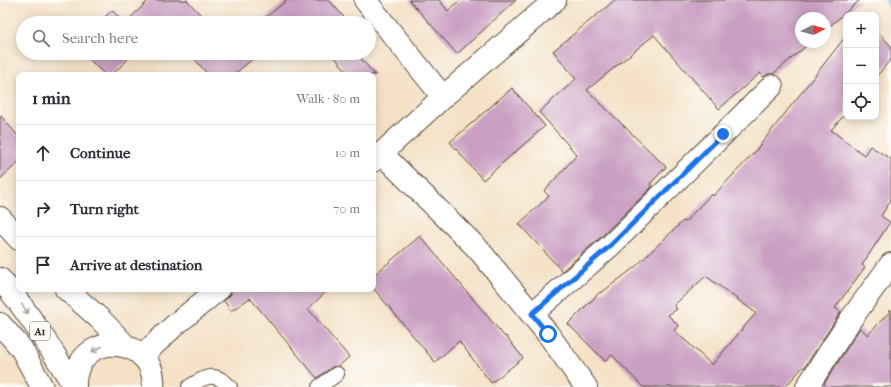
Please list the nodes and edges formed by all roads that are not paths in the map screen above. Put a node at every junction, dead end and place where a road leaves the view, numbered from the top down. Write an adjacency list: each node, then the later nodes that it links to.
1 (365, 0): 4 (main road)
2 (555, 0): 4 (main road)
3 (772, 86): 12 (main road)
4 (443, 97): 5 (main road)
5 (377, 158): 12 (main road)
6 (0, 218): 7 (main road)
7 (16, 236)
8 (891, 264): 22 (main road)
9 (0, 279): 17 (main road, A1, one-way to 17)
10 (69, 292): 14 (main road)
11 (215, 292): 14 (main road)
12 (532, 314): 21 (main road)
13 (0, 324): 16 (main road)
14 (146, 370): 17 (main road, one-way to 17)
15 (337, 374): 20 (lane)
16 (42, 387)
17 (75, 387)
18 (189, 387): 19 (lane)
19 (230, 387)
20 (319, 387)
21 (586, 387)
22 (807, 387)

